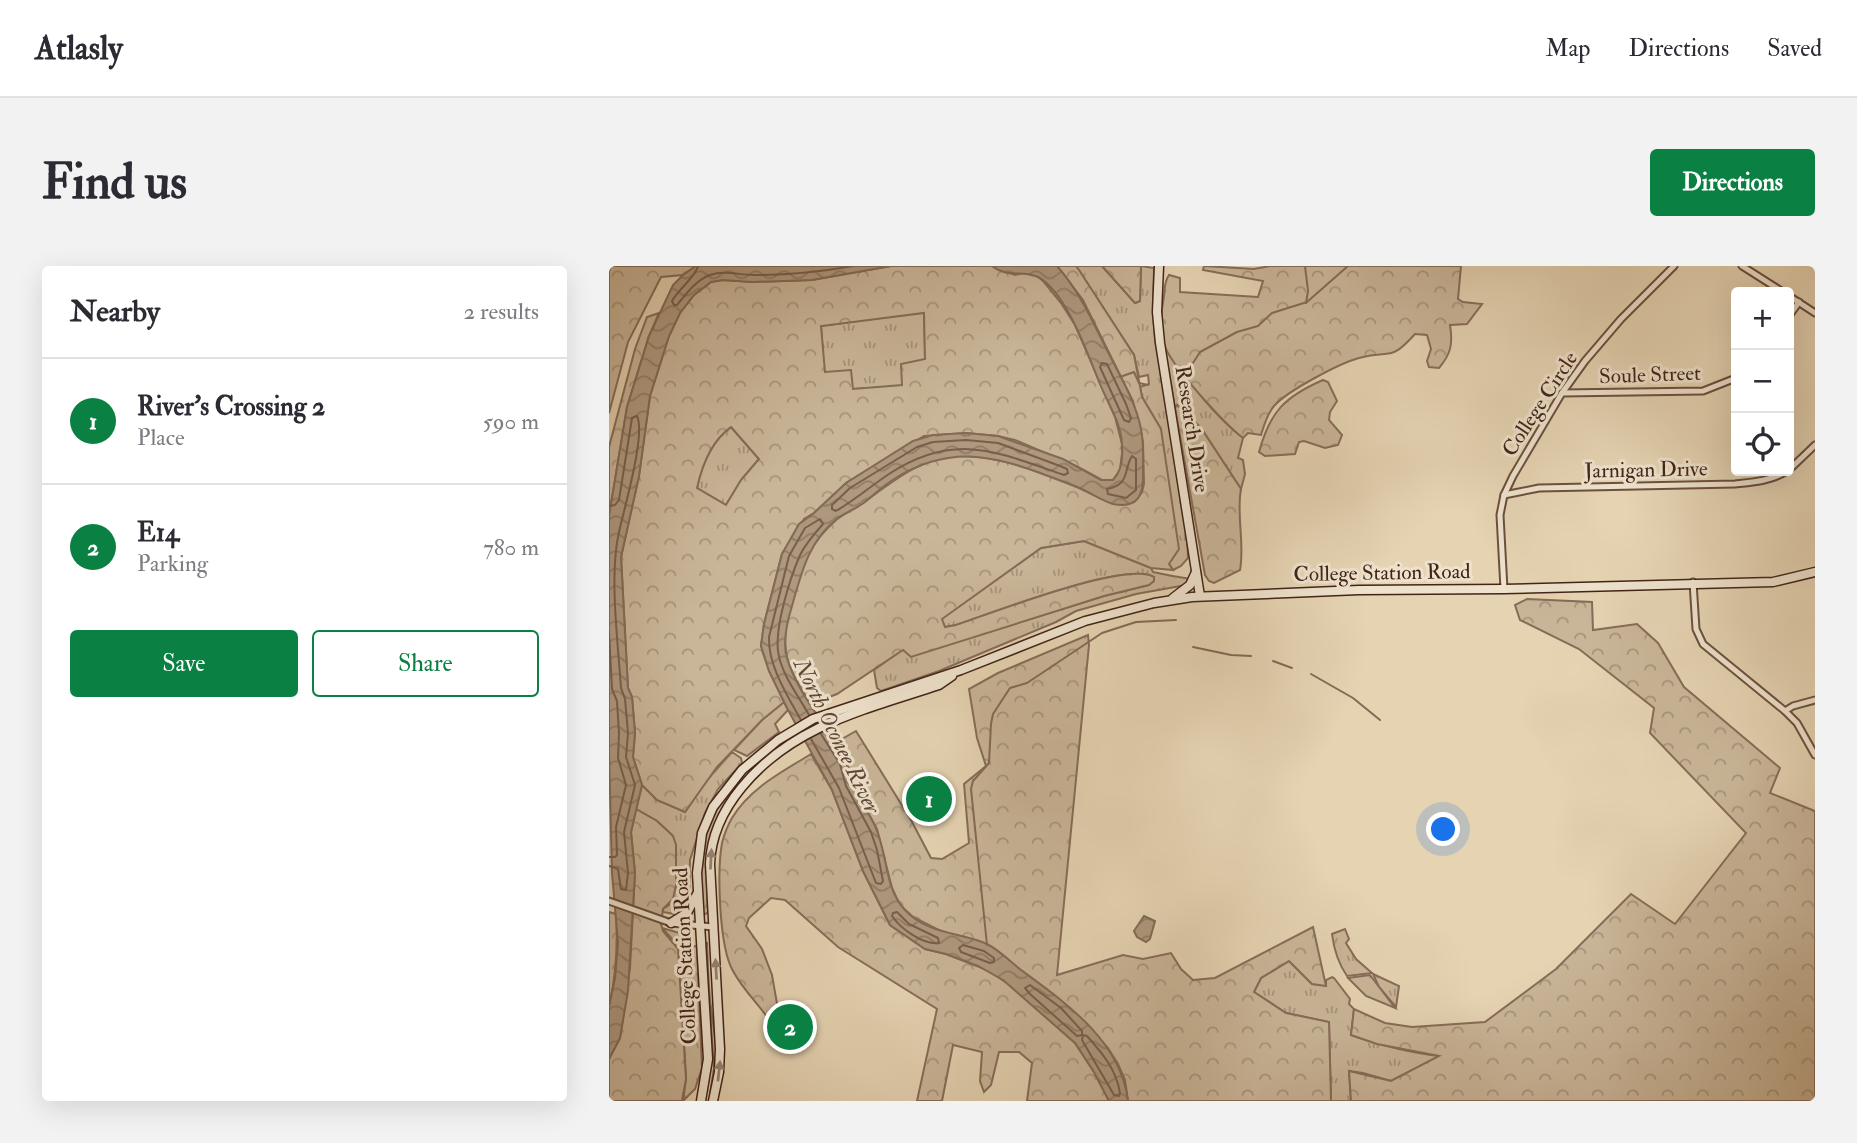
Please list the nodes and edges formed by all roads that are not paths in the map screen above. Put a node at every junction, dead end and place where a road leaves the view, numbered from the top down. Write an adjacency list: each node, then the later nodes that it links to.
1 (1159, 266): 15 (main road, Research Drive)
2 (1674, 266): 10 (street, College Circle)
3 (1742, 266): 4 (street)
4 (1775, 287)
5 (1794, 299): 6 (street)
6 (1799, 302): 7 (street); 8 (street)
7 (1794, 309)
8 (1815, 313)
9 (1731, 380): 10 (street, Soule Street)
10 (1562, 393): 14 (street, College Circle)
11 (1815, 445): 12 (street, Jarnigan Drive)
12 (1794, 464)
13 (1779, 476): 14 (street, Jarnigan Drive)
14 (1503, 495): 18 (street, College Circle)
15 (1197, 572): 19 (main road, Research Drive); 20 (main road)
16 (1815, 572): 17 (main road, College Station Road)
17 (1693, 582): 18 (main road, College Station Road); 22 (street)
18 (1504, 589): 19 (main road, College Station Road)
19 (1200, 596): 20 (main road, College Station Road)
20 (1171, 600): 23 (main road, College Station Road)
21 (1815, 700): 22 (street)
22 (1785, 711): 24 (street)
23 (780, 744): 25 (main road, College Station Road); 29 (main road, College Station Road, one-way to 23)
24 (1815, 755)
25 (699, 891): 27 (main road); 28 (main road, College Station Road)
26 (609, 901): 27 (street)
27 (671, 923): 28 (street)
28 (701, 927): 29 (street); 31 (main road, College Station Road)
29 (713, 927): 30 (main road, College Station Road, one-way to 29)
30 (715, 1098)
31 (701, 1101)

